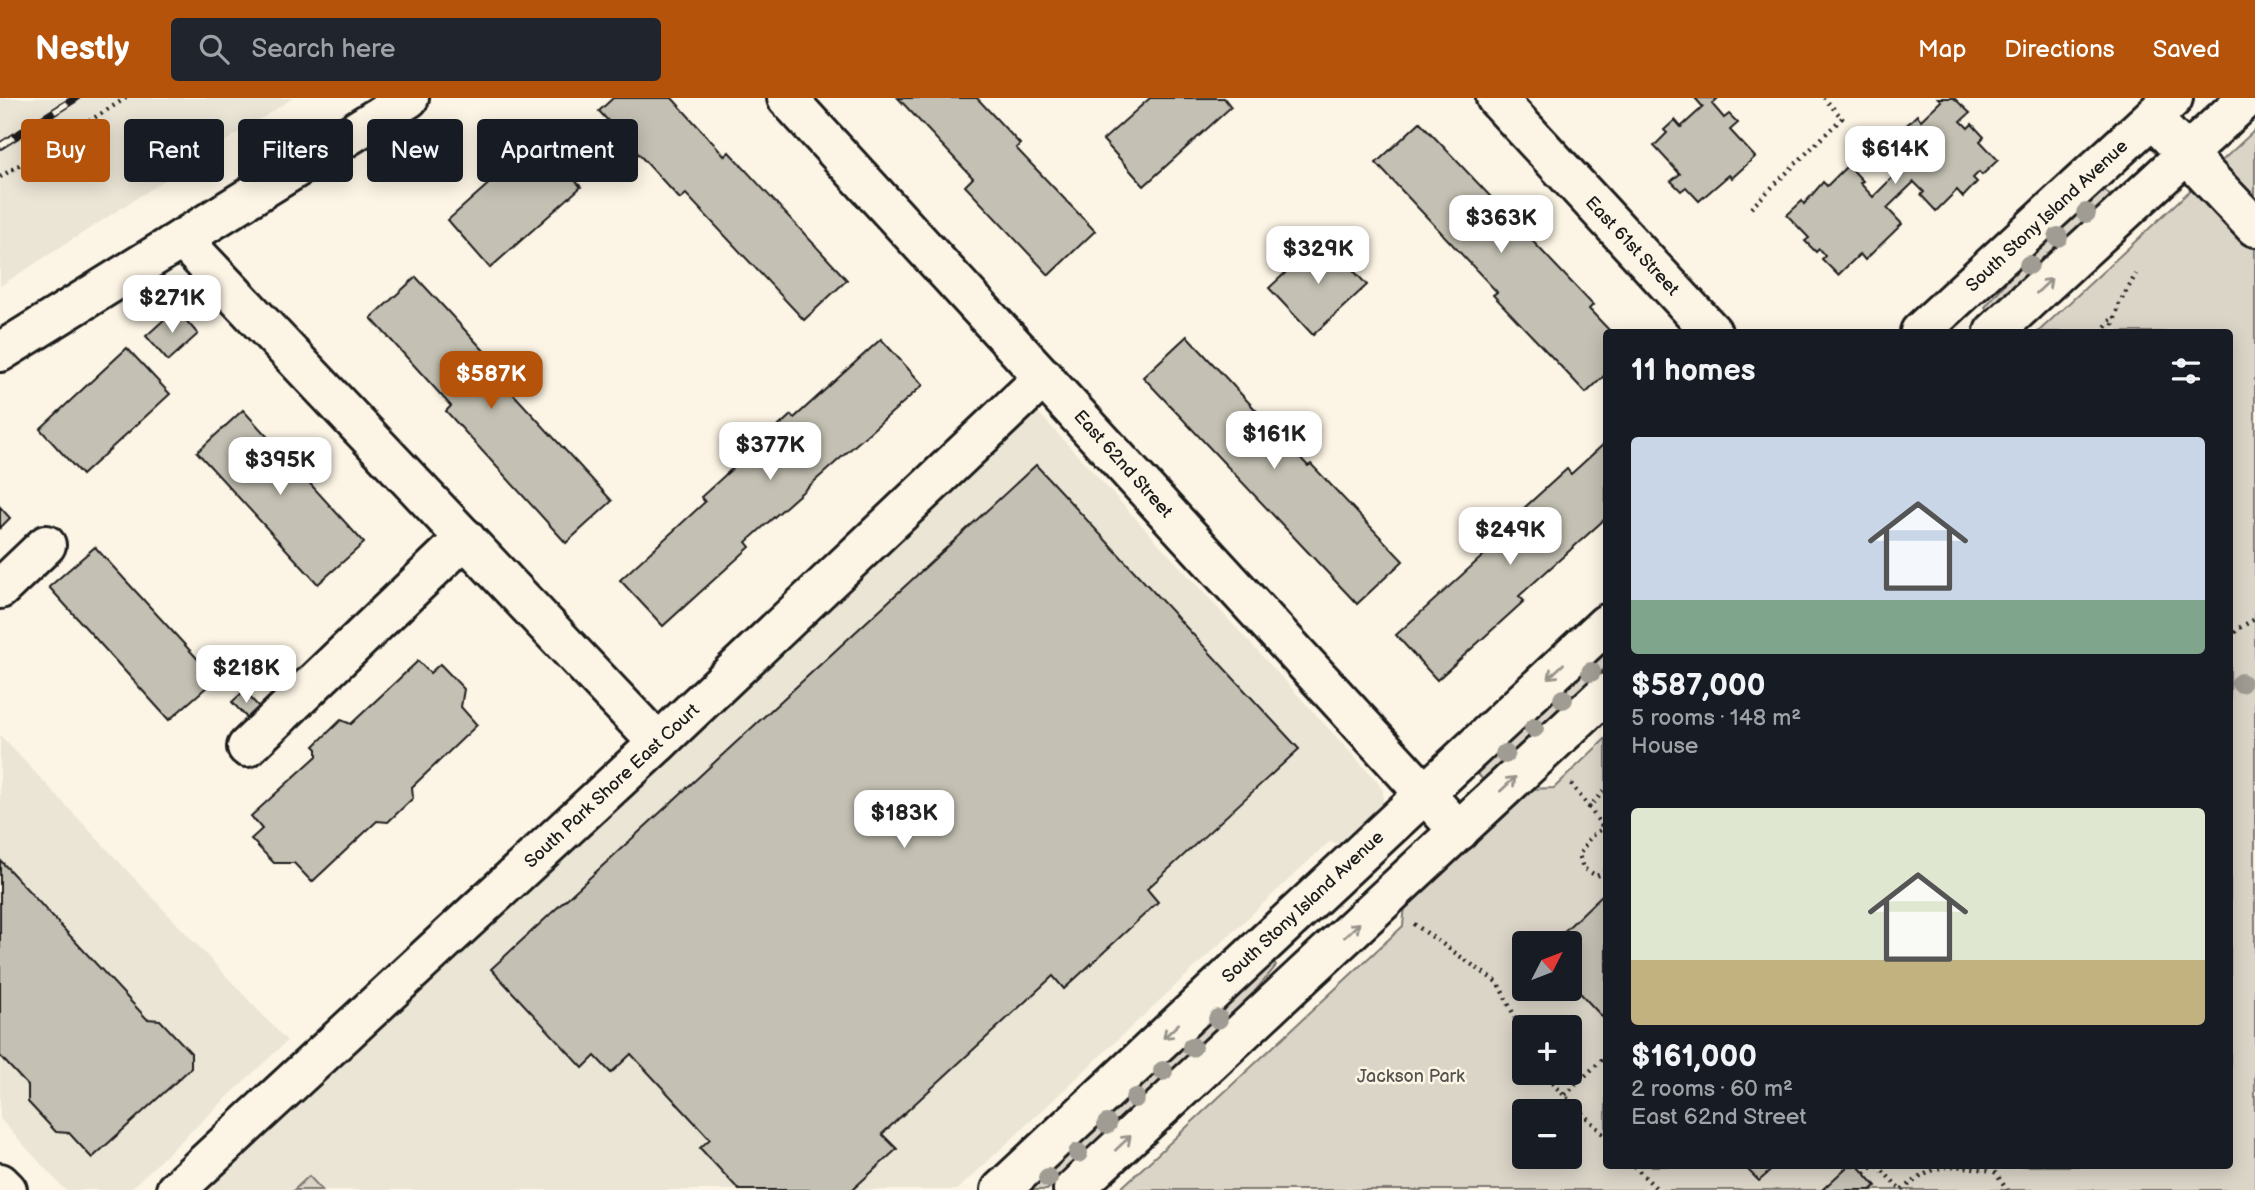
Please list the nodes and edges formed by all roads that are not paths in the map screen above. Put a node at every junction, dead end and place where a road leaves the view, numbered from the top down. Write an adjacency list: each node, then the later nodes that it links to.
1 (409, 98): 8 (street)
2 (787, 98): 13 (street, East 62nd Street)
3 (1496, 98): 9 (street, East 61st Street)
4 (2247, 98): 6 (street)
5 (2163, 108): 6 (street); 10 (street, South Stony Island Avenue)
6 (2187, 154): 7 (street); 11 (street, one-way to 6)
7 (2255, 227)
8 (182, 239): 12 (street); 14 (street)
9 (1709, 329)
10 (1923, 329)
11 (1997, 329)
12 (0, 352)
13 (1044, 377): 19 (street, South Park Shore East Court); 21 (street, East 62nd Street)
14 (465, 538): 19 (street); 20 (street)
15 (46, 545): 16 (street)
16 (0, 589)
17 (1603, 627): 21 (street, South Stony Island Avenue, one-way to 21)
18 (1603, 696): 22 (street, one-way to 18)
19 (658, 743): 25 (street, South Park Shore East Court)
20 (247, 747)
21 (1424, 793): 22 (street, East 62nd Street); 26 (street, South Stony Island Avenue, one-way to 26)
22 (1459, 831): 27 (street, one-way to 22)
23 (0, 1183): 24 (street)
24 (7, 1190)
25 (176, 1190)
26 (1001, 1190)
27 (1073, 1190)

